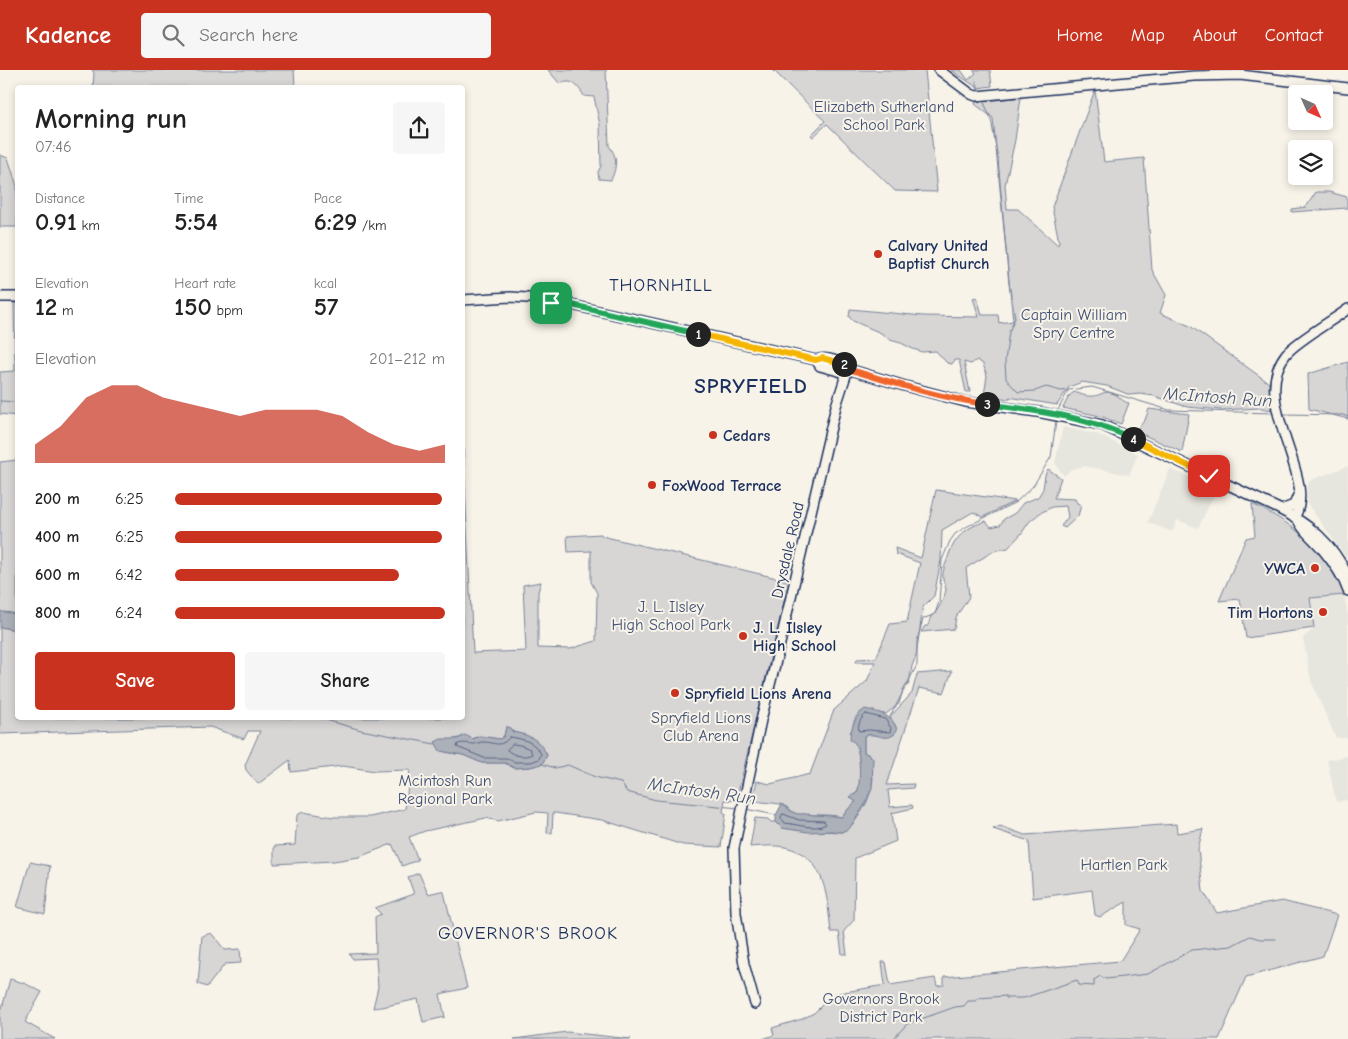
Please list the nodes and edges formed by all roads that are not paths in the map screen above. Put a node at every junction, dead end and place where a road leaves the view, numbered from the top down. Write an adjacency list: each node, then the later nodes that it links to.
1 (939, 70): 2 (street)
2 (1240, 72): 3 (street)
3 (1348, 88)
4 (0, 297): 5 (street)
5 (15, 297)
6 (465, 300): 8 (street)
7 (1348, 309): 9 (street)
8 (848, 369): 10 (street); 14 (street, Drysdale Road)
9 (1300, 490): 10 (street); 11 (street)
10 (1281, 510): 11 (street)
11 (1297, 520): 12 (street); 13 (street)
12 (1348, 576)
13 (1348, 592)
14 (755, 1004)

